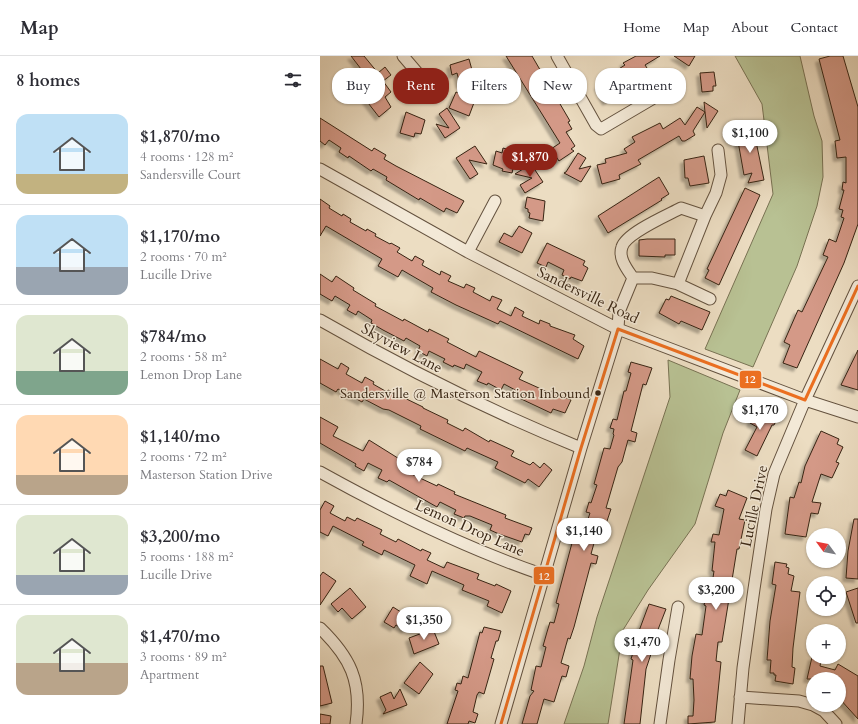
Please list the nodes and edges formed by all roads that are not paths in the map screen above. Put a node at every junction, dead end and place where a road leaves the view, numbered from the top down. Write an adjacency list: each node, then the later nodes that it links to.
1 (403, 56): 3 (street)
2 (558, 56): 4 (street)
3 (413, 68)
4 (644, 104)
5 (718, 150): 8 (street)
6 (320, 169): 9 (street, Sandersville Road)
7 (495, 201): 9 (street)
8 (705, 216): 10 (street); 11 (street)
9 (468, 252): 15 (street, Sandersville Road)
10 (633, 278): 11 (street); 15 (street)
11 (678, 284): 13 (street)
12 (858, 286): 16 (street, Lucille Drive)
13 (710, 299)
14 (320, 320): 18 (street, Skyview Lane)
15 (618, 329): 16 (street, Sandersville Road); 18 (street)
16 (805, 400): 17 (street, Sandersville Road); 23 (street, Lucille Drive)
17 (858, 417)
18 (581, 448): 20 (street)
19 (320, 472): 20 (street, Lemon Drop Lane)
20 (544, 575): 27 (street)
21 (678, 607): 28 (street)
22 (320, 628): 26 (street)
23 (740, 697): 24 (street); 29 (street, Lucille Drive)
24 (806, 703)
25 (825, 712): 30 (street)
26 (356, 724)
27 (501, 724)
28 (660, 724)
29 (738, 724)
30 (836, 724)

